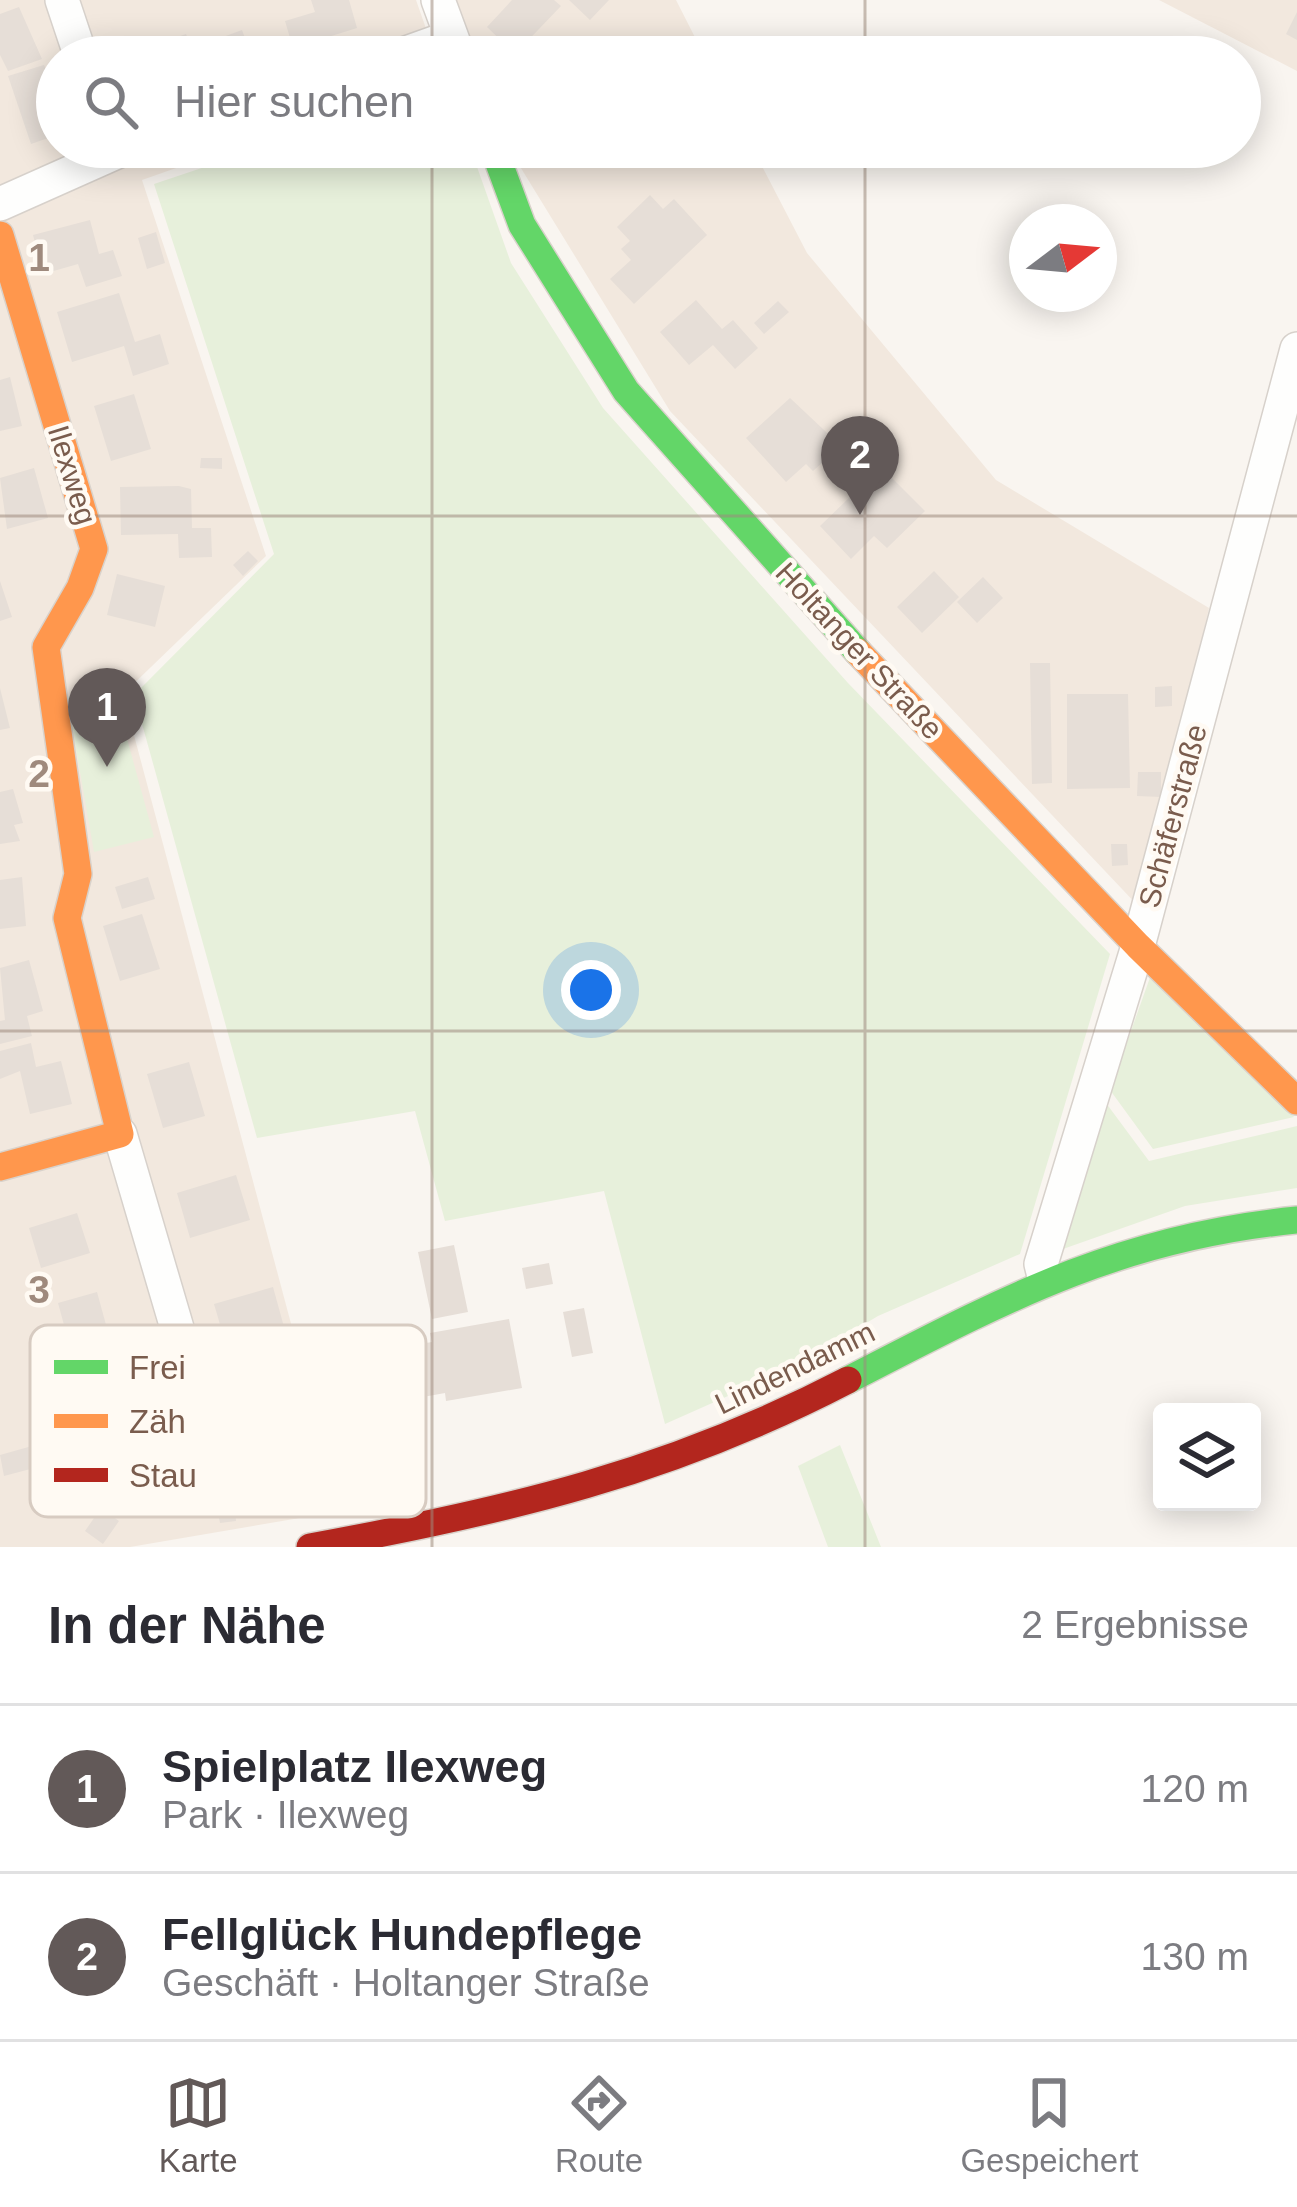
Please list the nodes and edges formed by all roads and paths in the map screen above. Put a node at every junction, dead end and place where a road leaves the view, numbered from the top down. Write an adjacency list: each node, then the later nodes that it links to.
1 (62, 0): 3 (street)
2 (438, 0): 4 (street)
3 (74, 36)
4 (451, 36)
5 (77, 168): 7 (street)
6 (501, 168): 10 (street, Holtanger Straße)
7 (0, 204)
8 (0, 235): 12 (street, Ilexweg)
9 (1297, 349): 10 (street, Schäferstraße)
10 (1138, 946): 11 (street, Holtanger Straße); 15 (street, Schäferstraße)
11 (1297, 1101)
12 (120, 1134): 13 (street); 16 (street, Ilexweg)
13 (0, 1167)
14 (1297, 1220): 15 (street, Lindendamm)
15 (1045, 1280): 17 (street, Lindendamm)
16 (176, 1325)
17 (310, 1547)

